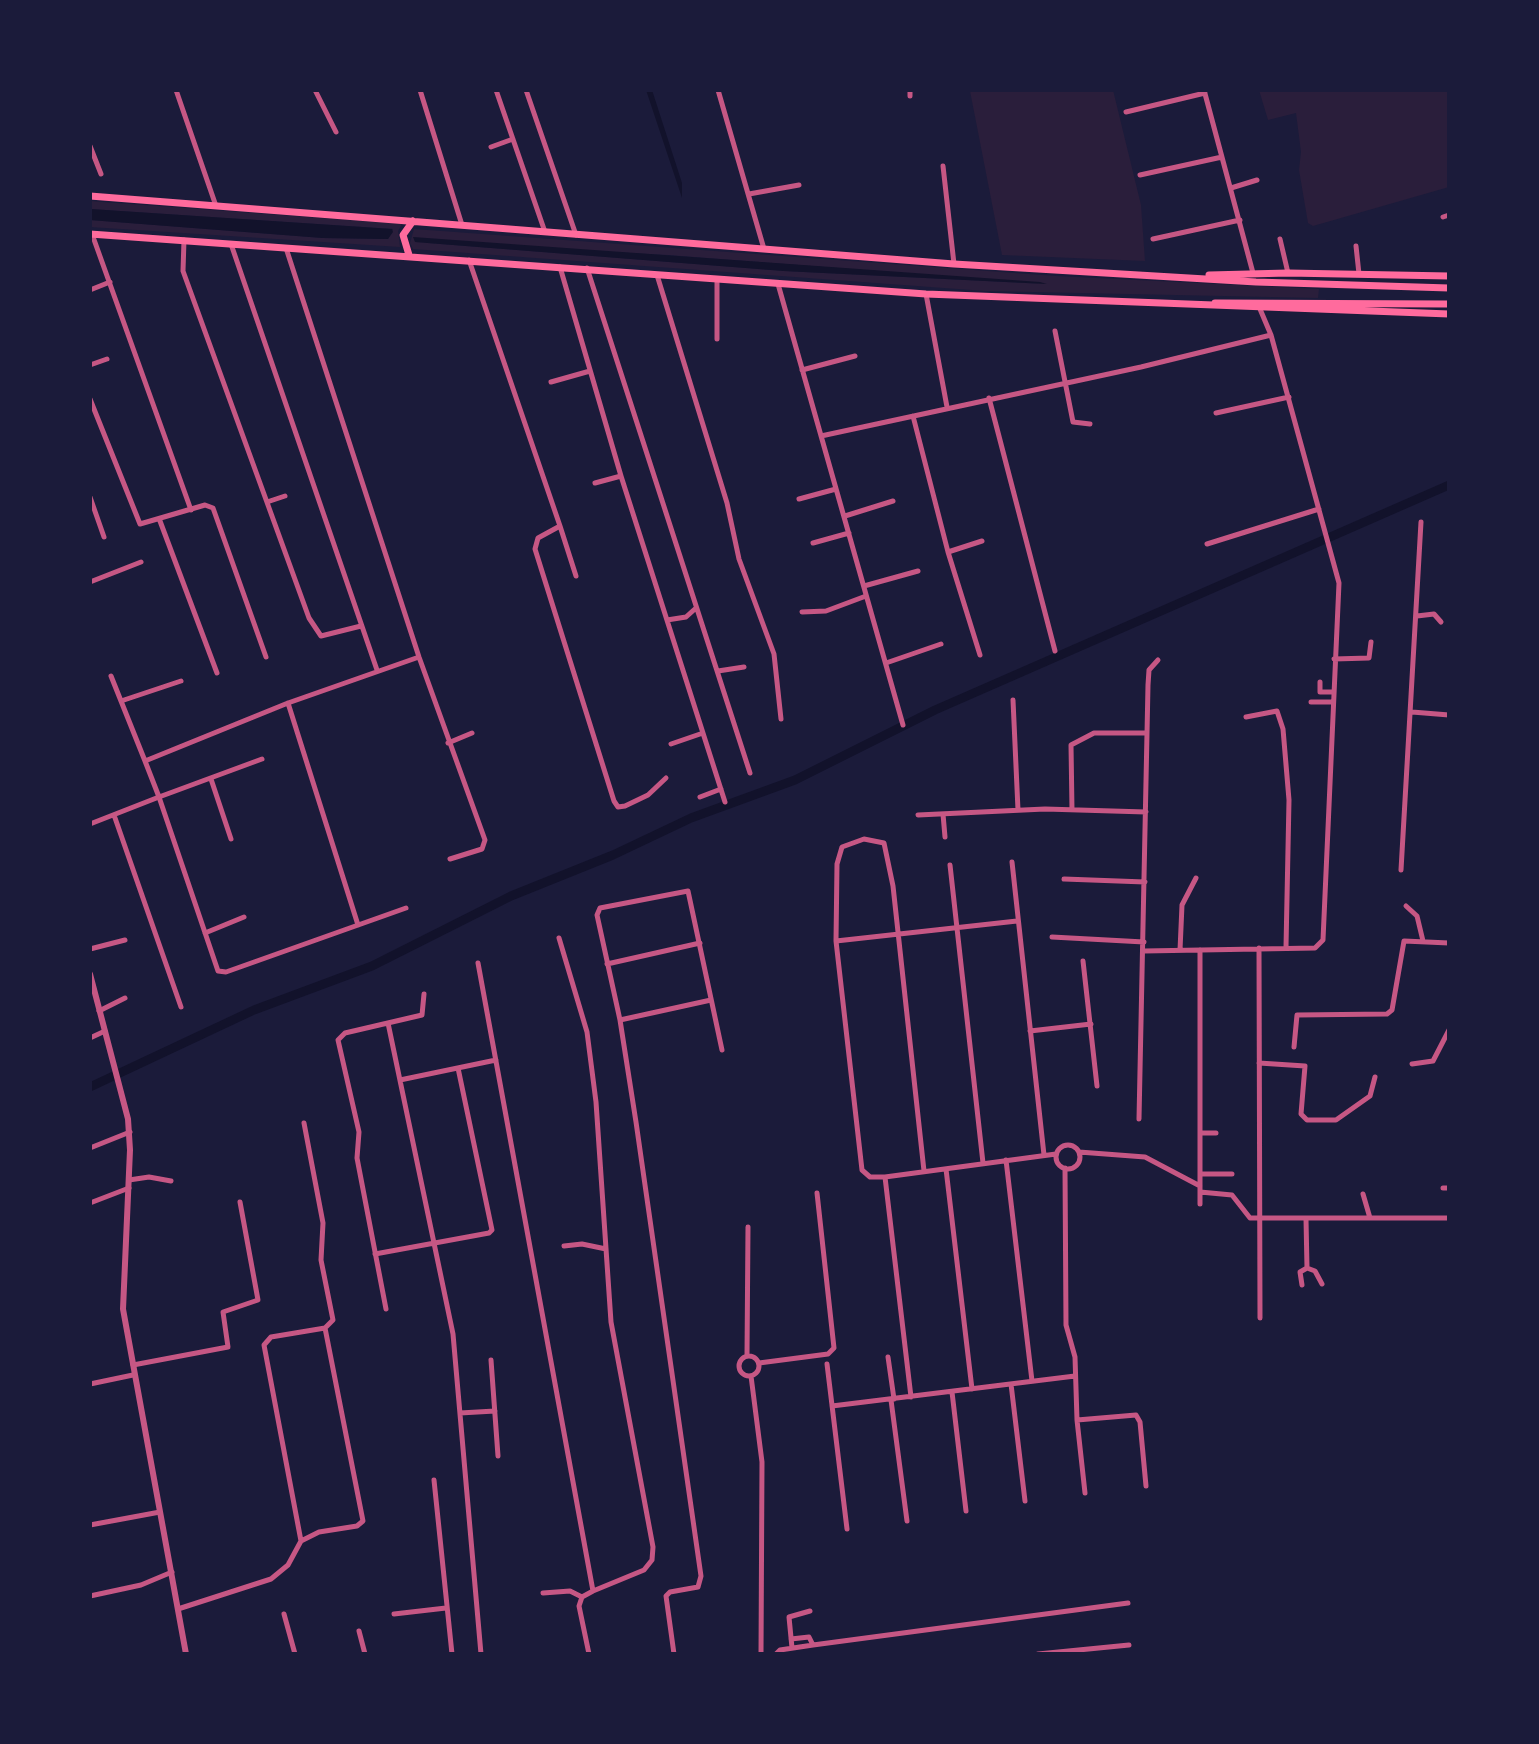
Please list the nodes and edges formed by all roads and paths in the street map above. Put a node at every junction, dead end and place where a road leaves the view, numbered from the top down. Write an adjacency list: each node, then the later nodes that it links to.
1 (176, 90): 22 (street)
2 (420, 90): 25 (street)
3 (496, 90): 10 (street)
4 (526, 90): 28 (street)
5 (718, 90): 20 (street)
6 (317, 91): 9 (street)
7 (1204, 92): 8 (street); 13 (street)
8 (1126, 112)
9 (336, 132)
10 (513, 139): 12 (street); 26 (street)
11 (90, 146): 15 (street)
12 (491, 147)
13 (1222, 157): 16 (street); 19 (street)
14 (943, 166): 38 (street)
15 (101, 174)
16 (1140, 175)
17 (1257, 180): 19 (street)
18 (799, 185): 20 (street)
19 (1231, 188): 23 (street)
20 (749, 194): 35 (street)
21 (90, 196): 22 (main road)
22 (216, 206): 24 (main road)
23 (1240, 220): 29 (street); 41 (street)
24 (413, 221): 25 (main road); 36 (main road)
25 (462, 226): 26 (main road)
26 (546, 233): 28 (main road)
27 (91, 234): 31 (main road); 48 (street)
28 (577, 236): 35 (main road)
29 (1153, 239)
30 (1280, 239): 42 (street)
31 (184, 240): 32 (main road); 82 (street)
32 (231, 244): 34 (main road); 106 (street)
33 (1356, 246): 44 (street)
34 (286, 248): 36 (main road); 112 (street)
35 (765, 250): 38 (main road)
36 (409, 255): 37 (main road)
37 (469, 259): 39 (main road); 88 (street)
38 (954, 264): 47 (main road)
39 (560, 266): 40 (main road); 64 (street)
40 (587, 268): 43 (main road); 101 (street)
41 (1253, 273): 42 (main road); 47 (main road)
42 (1288, 273): 44 (main road)
43 (657, 274): 46 (main road); 132 (street)
44 (1359, 274): 45 (main road)
45 (1449, 276)
46 (717, 278): 49 (main road); 59 (street)
47 (1190, 278): 50 (main road)
48 (110, 282): 51 (street); 84 (street)
49 (778, 283): 52 (main road); 63 (street)
50 (1449, 288)
51 (90, 290)
52 (926, 294): 53 (main road); 70 (street)
53 (1189, 304): 54 (main road); 55 (main road)
54 (1449, 304)
55 (1260, 309): 56 (main road); 58 (street)
56 (1449, 314)
57 (1055, 331): 66 (street)
58 (1271, 335): 66 (street); 67 (street)
59 (717, 339)
60 (855, 356): 63 (street)
61 (107, 359): 62 (street)
62 (90, 365)
63 (802, 370): 74 (street)
64 (590, 371): 65 (street); 75 (street)
65 (551, 382)
66 (1064, 382): 68 (street); 73 (street)
67 (1289, 397): 71 (street); 83 (street)
68 (989, 398): 70 (street); 109 (street)
69 (90, 399): 86 (street)
70 (947, 407): 72 (street)
71 (1216, 413)
72 (913, 416): 74 (street); 94 (street)
73 (1090, 424)
74 (821, 436): 77 (street)
75 (621, 476): 76 (street); 104 (street)
76 (595, 483)
77 (836, 489): 80 (street); 85 (street)
78 (285, 496): 82 (street)
79 (90, 497): 90 (street)
80 (799, 499)
81 (893, 501): 85 (street)
82 (267, 502): 106 (street)
83 (1319, 509): 93 (street); 113 (street)
84 (191, 510): 86 (street); 111 (street)
85 (845, 516): 89 (street)
86 (160, 521): 119 (street)
87 (1421, 522): 103 (street)
88 (560, 526): 97 (street); 142 (street)
89 (849, 533): 92 (street); 99 (street)
90 (104, 537)
91 (982, 541): 94 (street)
92 (813, 543)
93 (1207, 544)
94 (948, 552): 110 (street)
95 (141, 562): 98 (street)
96 (918, 571): 99 (street)
97 (576, 576)
98 (90, 582)
99 (864, 586): 100 (street)
100 (866, 596): 102 (street); 115 (street)
101 (696, 608): 104 (street); 118 (street)
102 (802, 612)
103 (1417, 616): 105 (street); 129 (street)
104 (667, 620): 135 (street)
105 (1441, 622)
106 (361, 626): 117 (street)
107 (1371, 642): 113 (street)
108 (941, 644): 115 (street)
109 (1055, 651)
110 (980, 655)
111 (266, 657)
112 (419, 657): 117 (street); 137 (street)
113 (1334, 659): 123 (street)
114 (1158, 660): 136 (street)
115 (886, 663): 133 (street)
116 (744, 667): 118 (street)
117 (377, 670): 128 (street)
118 (718, 671): 141 (street)
119 (217, 673)
120 (111, 676): 125 (street)
121 (181, 681): 125 (street)
122 (1320, 682): 123 (street)
123 (1332, 692): 127 (street)
124 (1013, 700): 148 (street)
125 (121, 701): 140 (street)
126 (1311, 702): 127 (street)
127 (1331, 702): 180 (street)
128 (288, 703): 140 (street); 168 (street)
129 (1412, 712): 130 (street); 160 (street)
130 (1449, 715)
131 (1246, 717): 180 (street)
132 (781, 719)
133 (903, 725)
134 (472, 733): 137 (street)
135 (703, 733): 138 (street); 144 (street)
136 (1147, 733): 149 (street); 150 (street)
137 (448, 743): 157 (street)
138 (671, 744)
139 (262, 759): 143 (street)
140 (145, 761): 145 (street)
141 (750, 773)
142 (666, 778)
143 (211, 779): 145 (street); 156 (street)
144 (721, 789): 146 (street); 147 (street)
145 (159, 797): 152 (street); 170 (street)
146 (700, 797)
147 (725, 802)
148 (1018, 810): 149 (street); 151 (street)
149 (1072, 810): 150 (street)
150 (1146, 812): 163 (street)
151 (943, 814): 153 (street); 155 (street)
152 (114, 815): 154 (street); 194 (street)
153 (918, 815)
154 (90, 824)
155 (945, 837)
156 (231, 839)
157 (450, 859)
158 (1012, 862): 167 (street)
159 (950, 865): 169 (street)
160 (1401, 870)
161 (1196, 878): 183 (street)
162 (1064, 879): 163 (street)
163 (1145, 882): 177 (street)
164 (1406, 906): 176 (street)
165 (406, 908): 168 (street)
166 (244, 917): 170 (street)
167 (1017, 921): 169 (street); 200 (street)
168 (358, 925): 170 (street)
169 (957, 927): 171 (street); 221 (street)
170 (205, 933)
171 (896, 934): 175 (street); 175 (street); 224 (street)
172 (1052, 937): 177 (street)
173 (559, 938): 243 (street)
174 (125, 940): 182 (street)
175 (836, 941): 227 (street)
176 (1423, 941): 179 (street); 202 (street)
177 (1144, 942): 185 (street)
178 (700, 943): 188 (street); 188 (street); 192 (street)
179 (1449, 943)
180 (1286, 947): 181 (street)
181 (1259, 948): 184 (street); 205 (street)
182 (90, 949)
183 (1180, 950): 184 (street); 185 (street)
184 (1200, 950): 214 (street)
185 (1144, 951): 211 (street)
186 (1083, 961): 197 (street)
187 (478, 963): 204 (street)
188 (607, 964): 195 (street)
189 (90, 974): 193 (street)
190 (424, 994): 196 (street)
191 (125, 998): 193 (street)
192 (711, 1000): 195 (street); 203 (street)
193 (96, 1006): 199 (street)
194 (181, 1007)
195 (620, 1020): 304 (street)
196 (388, 1023): 209 (street); 244 (street)
197 (1091, 1024): 200 (street); 210 (street)
198 (1449, 1030): 206 (street)
199 (105, 1031): 201 (street); 213 (street)
200 (1030, 1031): 219 (street)
201 (90, 1038)
202 (1294, 1047)
203 (722, 1050)
204 (496, 1060): 207 (street); 283 (street)
205 (1259, 1063): 208 (street); 238 (street)
206 (1412, 1064)
207 (458, 1068): 209 (street); 241 (street)
208 (1375, 1077)
209 (400, 1080): 241 (street)
210 (1097, 1086)
211 (1139, 1119)
212 (304, 1123): 250 (street)
213 (130, 1132): 216 (street); 229 (street)
214 (1200, 1133): 215 (street); 225 (street)
215 (1216, 1133)
216 (90, 1148)
217 (1079, 1152): 218 (street); 222 (street); 230 (street)
218 (1056, 1154): 219 (street); 222 (street)
219 (1044, 1155): 220 (street)
220 (1006, 1160): 221 (street); 260 (street)
221 (983, 1163): 223 (street)
222 (1065, 1168): 259 (street)
223 (946, 1169): 224 (street); 263 (street)
224 (924, 1171): 227 (street)
225 (1200, 1174): 226 (street); 230 (street)
226 (1232, 1174)
227 (885, 1177): 265 (street)
228 (171, 1181): 229 (street)
229 (129, 1184): 234 (street); 256 (street)
230 (1200, 1190): 235 (street); 238 (street)
231 (817, 1193): 254 (street)
232 (1363, 1194): 236 (street)
233 (240, 1202): 256 (street)
234 (90, 1203)
235 (1200, 1204)
236 (1370, 1218): 237 (street); 239 (street)
237 (1449, 1218)
238 (1259, 1219): 239 (street); 249 (street)
239 (1306, 1219): 245 (street)
240 (748, 1227): 251 (street)
241 (434, 1243): 244 (street); 269 (street)
242 (564, 1246): 243 (street)
243 (606, 1249): 283 (street)
244 (375, 1254): 248 (street)
245 (1307, 1268): 246 (street); 247 (street)
246 (1322, 1284)
247 (1302, 1285)
248 (386, 1309)
249 (1260, 1318)
250 (325, 1328): 281 (street); 281 (street)
251 (747, 1355): 254 (street); 258 (street)
252 (888, 1357): 266 (street)
253 (491, 1360): 268 (street)
254 (759, 1363): 258 (street)
255 (827, 1364): 267 (street)
256 (132, 1366): 257 (street)
257 (133, 1375): 261 (street); 277 (street)
258 (751, 1376): 305 (street)
259 (1075, 1376): 260 (street); 270 (street)
260 (1032, 1381): 262 (street)
261 (90, 1384)
262 (1011, 1384): 263 (street); 275 (street)
263 (972, 1389): 264 (street)
264 (952, 1392): 265 (street); 276 (street)
265 (911, 1397): 266 (street)
266 (893, 1399): 267 (street); 278 (street)
267 (832, 1406): 280 (street)
268 (495, 1411): 269 (street); 271 (street)
269 (460, 1413): 302 (street)
270 (1077, 1420): 273 (street); 274 (street)
271 (498, 1456)
272 (434, 1480): 288 (street)
273 (1146, 1486)
274 (1085, 1493)
275 (1025, 1501)
276 (966, 1511)
277 (160, 1512): 279 (street); 282 (street)
278 (907, 1521)
279 (90, 1525)
280 (847, 1529)
281 (301, 1541): 289 (street)
282 (172, 1572): 285 (street); 289 (street)
283 (593, 1591): 286 (street)
284 (543, 1593): 286 (street)
285 (90, 1596)
286 (582, 1597): 303 (street)
287 (1128, 1603): 295 (street)
288 (446, 1608): 292 (street); 301 (street)
289 (178, 1609): 298 (street)
290 (810, 1611): 294 (street)
291 (284, 1614): 299 (street)
292 (394, 1614)
293 (359, 1631): 300 (street)
294 (791, 1639): 295 (street); 297 (street)
295 (813, 1645): 297 (street)
296 (1129, 1645): 307 (street)
297 (792, 1648): 306 (street)
298 (186, 1654)
299 (295, 1654)
300 (365, 1654)
301 (452, 1654)
302 (481, 1654)
303 (589, 1654)
304 (674, 1654)
305 (761, 1654)
306 (776, 1654)
307 (1038, 1654)

